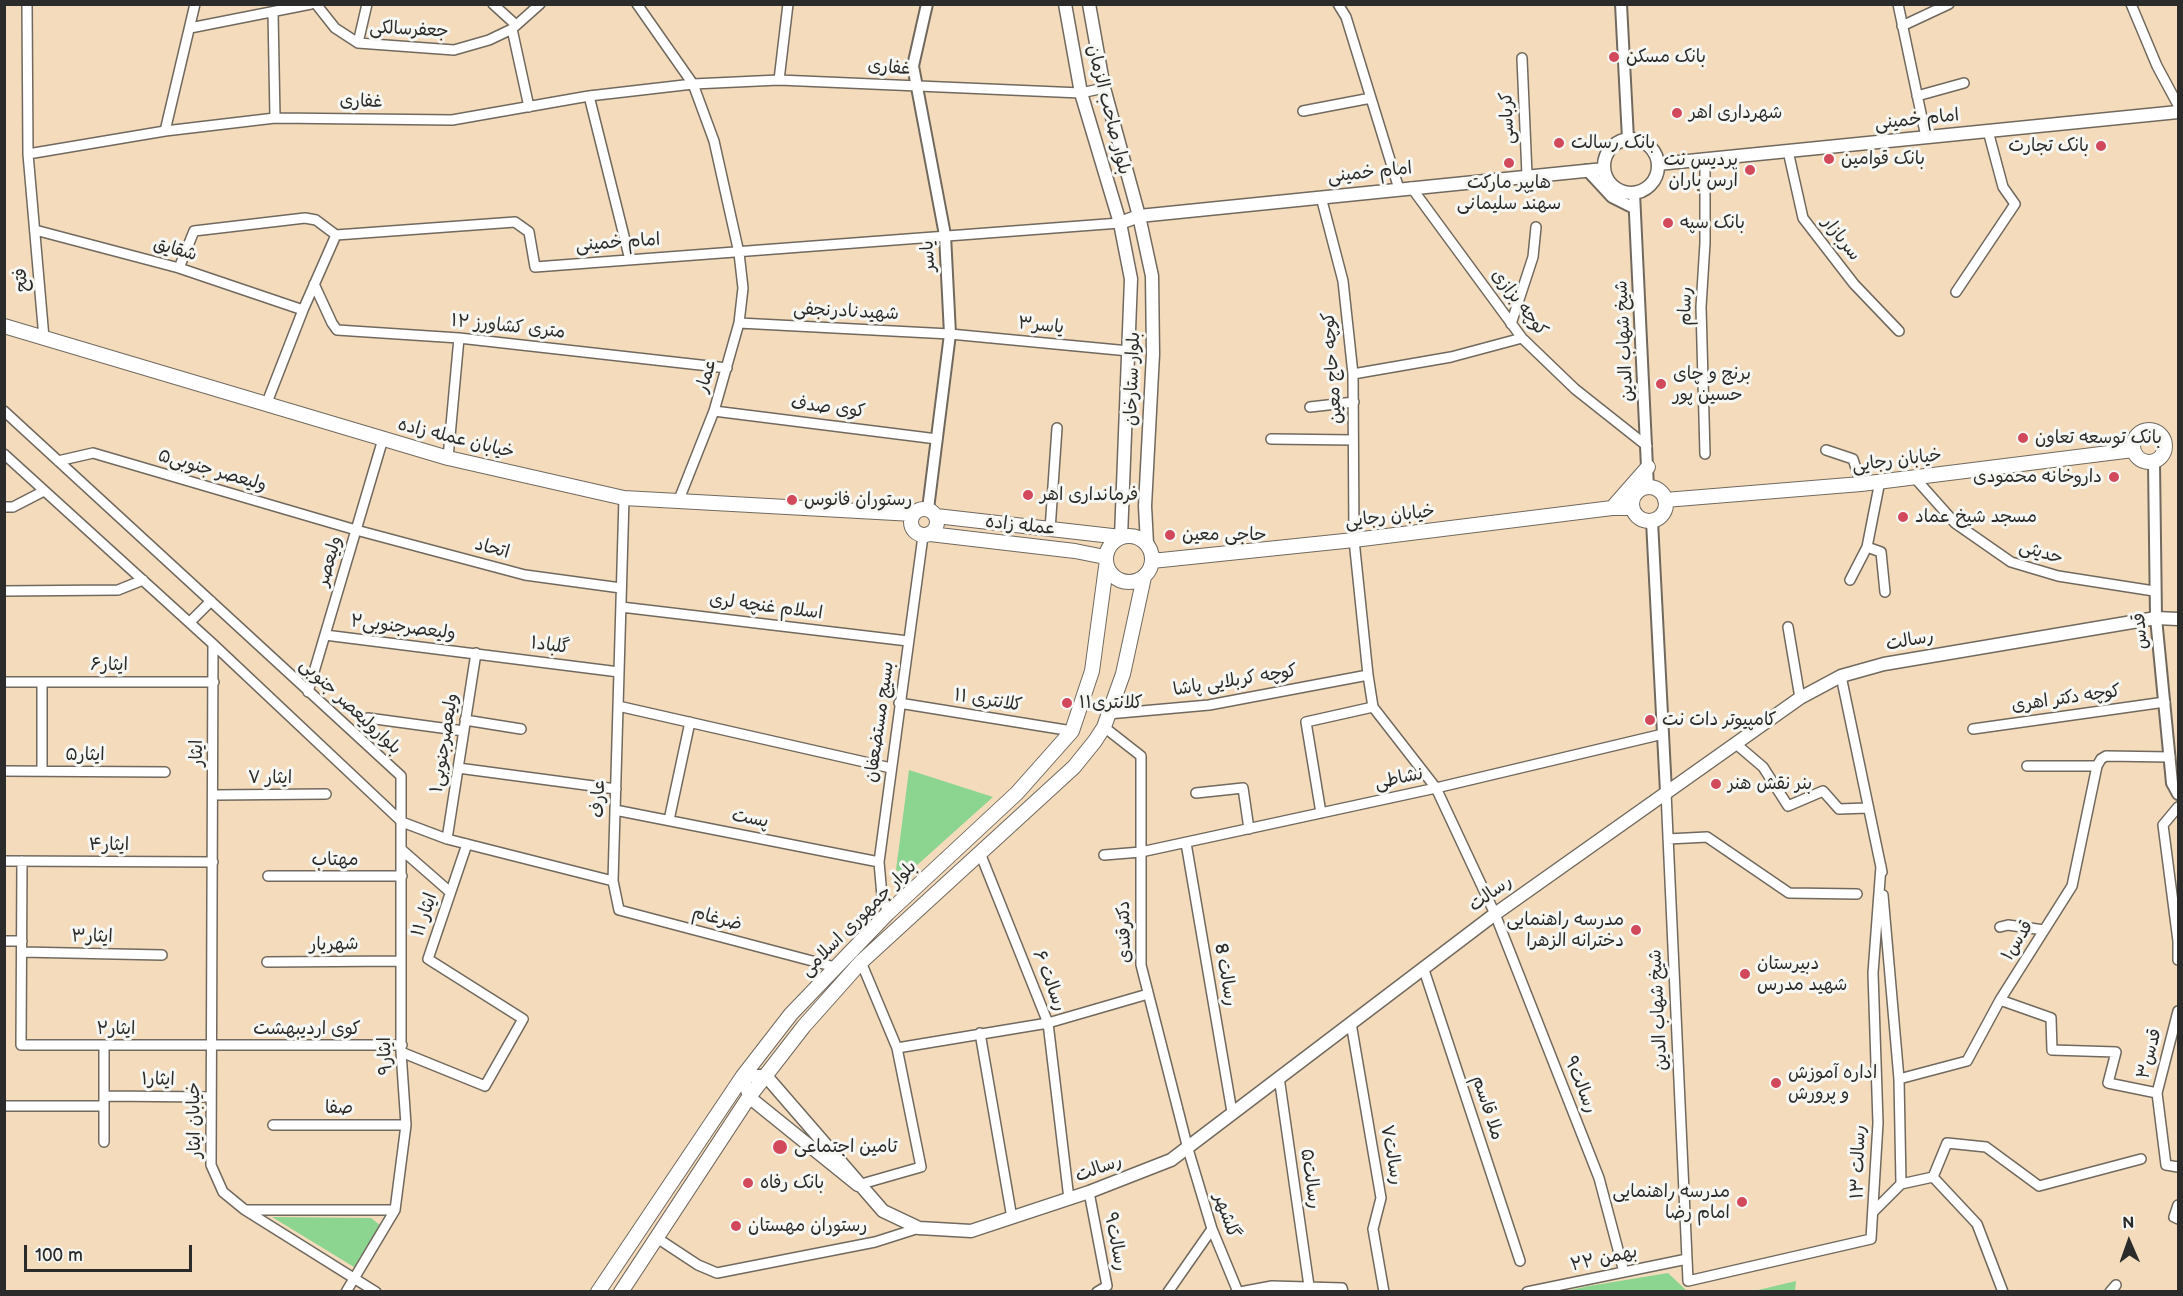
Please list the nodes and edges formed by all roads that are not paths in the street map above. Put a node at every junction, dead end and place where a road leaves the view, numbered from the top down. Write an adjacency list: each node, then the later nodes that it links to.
1 (27, 4): 43 (street, فتح)
2 (195, 4): 21 (street)
3 (311, 4): 18 (street)
4 (316, 4): 22 (street, جعفرسالکی)
5 (367, 4): 22 (street)
6 (494, 4): 20 (street)
7 (540, 4): 20 (street, جعفرسالکی)
8 (637, 4): 26 (street)
9 (788, 4): 24 (street)
10 (927, 4): 27 (street, یاسر)
11 (1065, 4): 29 (main road, بلوار صاحب الزمان)
12 (1089, 4): 28 (main road, بلوار صاحب الزمان)
13 (1338, 4): 32 (street, کوچه بزازی)
14 (1621, 4): 41 (street)
15 (1898, 4): 19 (street)
16 (1949, 4): 19 (street)
17 (2131, 4): 33 (street)
18 (273, 12): 21 (street); 37 (street)
19 (1902, 26): 31 (street)
20 (514, 27): 22 (street, جعفرسالکی); 34 (street)
21 (190, 28): 38 (street)
22 (358, 43)
23 (1522, 58): 48 (street, کرباسی)
24 (779, 80): 26 (street, غفاری); 27 (street, غفاری)
25 (1964, 83): 31 (street)
26 (693, 84): 30 (street, غفاری); 59 (street)
27 (918, 87): 29 (street, غفاری); 58 (street, یاسر)
28 (1104, 88): 29 (street, غفاری); 53 (main road, بلوار صاحب الزمان)
29 (1081, 93): 54 (main road, بلوار صاحب الزمان)
30 (589, 96): 34 (street, غفاری); 60 (street)
31 (1917, 96): 40 (street)
32 (1371, 98): 35 (street); 49 (street, کوچه بزازی)
33 (2178, 105)
34 (529, 106): 37 (street, غفاری)
35 (1302, 111)
36 (2178, 112): 39 (main road, امام خمینی)
37 (275, 118): 38 (street, غفاری)
38 (165, 131): 43 (street, غفاری)
39 (1988, 131): 40 (main road, امام خمینی); 63 (street)
40 (1926, 137): 42 (main road, امام خمینی)
41 (1628, 140): 45 (main road); 46 (main road)
42 (1788, 151): 44 (main road, امام خمینی); 68 (street, سربازار)
43 (28, 154): 56 (street, فتح)
44 (1705, 159): 45 (main road, امام خمینی); 91 (street, رسام)
45 (1658, 164): 50 (main road)
46 (1604, 169): 47 (main road, امام خمینی); 50 (main road)
47 (1587, 170): 48 (main road, امام خمینی); 52 (street)
48 (1527, 175): 49 (main road, امام خمینی)
49 (1405, 188): 51 (main road, امام خمینی); 66 (street, کوچه بزازی)
50 (1634, 194): 52 (street, شیخ شهاب الدین)
51 (1321, 196): 53 (main road, امام خمینی); 75 (street, کوچه حاج معین)
52 (1634, 208): 87 (street, شیخ شهاب الدین)
53 (1139, 216): 54 (main road, امام خمینی); 115 (main road, بلوار ستارخان)
54 (1120, 223): 58 (street, امام خمینی); 73 (main road, بلوار ستارخان)
55 (1536, 226): 66 (street)
56 (34, 230): 61 (street, شقایق); 70 (street, فتح)
57 (336, 235): 60 (street, امام خمینی); 61 (street); 62 (street)
58 (945, 235): 59 (street, امام خمینی); 69 (street, یاسر)
59 (739, 253): 60 (street, امام خمینی); 65 (street, عمار)
60 (630, 260)
61 (179, 268): 64 (street, شقایق)
62 (314, 284): 64 (street); 71 (street, ۱۲ متری کشاورز)
63 (1956, 292)
64 (303, 310): 77 (street)
65 (739, 323): 69 (street, شهیدنادرنجفی); 74 (street, عمار)
66 (1511, 324): 72 (street, کوچه بزازی)
67 (4, 326): 70 (main road, خیابان عمله زاده)
68 (1899, 331)
69 (950, 334): 73 (street, یاسر۳); 83 (street, یاسر)
70 (44, 338): 77 (main road, خیابان عمله زاده)
71 (459, 338): 74 (street, ۱۲ متری کشاورز); 92 (street)
72 (1522, 338): 75 (street); 87 (street, کوچه بزازی)
73 (1129, 351): 113 (main road, بلوار ستارخان)
74 (726, 368): 80 (street, عمار)
75 (1353, 374): 76 (street, کوچه حاج معین)
76 (1354, 402): 78 (street); 85 (street, کوچه حاج معین)
77 (266, 405): 82 (main road, خیابان عمله زاده)
78 (1310, 407)
79 (4, 411): 93 (street, بلوارولیعصر جنوبی)
80 (714, 411): 83 (street, کوی صدف); 103 (street, عمار)
81 (1057, 428): 111 (street)
82 (383, 439): 92 (main road, خیابان عمله زاده); 110 (street, ولیعصر)
83 (937, 439): 107 (street, یاسر)
84 (1271, 440): 85 (street)
85 (1353, 440): 114 (street, کوچه حاج معین)
86 (2172, 445): 89 (main road); 94 (main road)
87 (1647, 446): 95 (street, شیخ شهاب الدین)
88 (1826, 450): 98 (street)
89 (2133, 450): 94 (main road); 96 (main road, خیابان رجایی)
90 (4, 454): 100 (street)
91 (1705, 454)
92 (448, 458): 101 (main road, خیابان عمله زاده)
93 (58, 461): 110 (street, ولیعصر جنوبی۵); 126 (street, بلوارولیعصر جنوبی)
94 (2154, 462): 124 (street, قدس)
95 (1648, 467): 99 (street, شیخ شهاب الدین); 105 (main road)
96 (1914, 477): 97 (main road, خیابان رجایی); 124 (street, حدیثی)
97 (1880, 481): 98 (main road, خیابان رجایی); 116 (street)
98 (1861, 484): 102 (main road, خیابان رجایی)
99 (1648, 488): 102 (main road); 106 (main road)
100 (44, 491): 104 (street); 120 (street)
101 (624, 498): 103 (main road, خیابان عمله زاده); 122 (street, عارف)
102 (1665, 500): 109 (main road)
103 (678, 502): 108 (main road, خیابان عمله زاده)
104 (4, 507)
105 (1612, 508): 106 (main road, خیابان رجایی); 114 (main road, خیابان رجایی)
106 (1632, 508): 109 (main road)
107 (932, 513): 108 (main road); 111 (main road, عمله زاده); 112 (main road)
108 (913, 514): 112 (main road)
109 (1653, 521): 156 (street, شیخ شهاب الدین)
110 (356, 530): 122 (street, اتحاد); 132 (street, ولیعصر)
111 (1050, 530): 113 (main road, عمله زاده)
112 (926, 535): 118 (main road, عمله زاده); 133 (street, بسیج مستضعفان)
113 (1122, 537): 115 (main road); 118 (main road)
114 (1354, 540): 117 (main road, خیابان رجایی); 137 (street, کوچه حاج معین)
115 (1147, 544): 117 (main road)
116 (1867, 547): 121 (street); 125 (street)
117 (1152, 561): 119 (main road)
118 (1106, 562): 119 (main road); 155 (main road, بلوار جمهوری اسلامی)
119 (1144, 577): 150 (main road, بلوار جمهوری اسلامی)
120 (143, 580): 123 (street); 130 (street)
121 (1850, 580)
122 (621, 588): 127 (street, عارف)
123 (4, 591)
124 (2154, 591): 128 (street, قدس)
125 (1885, 592)
126 (211, 601): 130 (street); 142 (street, بلوارولیعصر جنوبی)
127 (621, 607): 133 (street, اسلام غنچه لری); 136 (street, عارف)
128 (2156, 618): 129 (main road, رسالت); 138 (main road, رسالت); 144 (street, قدس)
129 (2178, 619)
130 (190, 622): 134 (street)
131 (1788, 627): 143 (street)
132 (325, 635): 135 (street, ولیعصرجنوبی۲); 142 (street, ولیعصر)
133 (908, 641): 145 (street, بسیج مستضعفان)
134 (213, 644): 141 (street, ایثار); 178 (street)
135 (476, 653): 136 (street, گلباد۱); 149 (street, ولیعصرجنوبی۱)
136 (619, 672): 146 (street, عارف)
137 (1368, 675): 147 (street, کوچه حاج معین); 150 (street, کوچه کربلایی پاشا)
138 (1841, 676): 143 (main road, رسالت); 174 (street, رسالت ۱۳)
139 (4, 682): 140 (street, ایثار۶)
140 (42, 682): 141 (street, ایثار۶); 164 (street)
141 (214, 682): 172 (street, ایثار)
142 (308, 692): 178 (street, بلوارولیعصر جنوبی)
143 (1800, 698): 157 (main road, رسالت)
144 (2165, 702): 153 (street, کوچه دکتر اهری); 158 (street, قدس)
145 (900, 703): 155 (street, کلانتری ۱۱); 162 (street, بسیج مستضعفان)
146 (618, 706): 151 (street); 167 (street, عارف)
147 (1373, 707): 166 (street, رسالت۹); 176 (street)
148 (368, 718): 154 (street)
149 (465, 720): 152 (street); 154 (street, ولیعصرجنوبی۱)
150 (1106, 721): 185 (street, دکترقندی); 186 (main road, بلوار جمهوری اسلامی)
151 (690, 722): 162 (street); 177 (street)
152 (521, 729)
153 (1973, 729)
154 (464, 731): 161 (street, ولیعصرجنوبی۱)
155 (1072, 731): 198 (main road, بلوار جمهوری اسلامی)
156 (1663, 734): 166 (street, نشاطی); 168 (street, شیخ شهاب الدین)
157 (1736, 744): 168 (main road, رسالت); 174 (street)
158 (2170, 757): 160 (street); 171 (street, قدس)
159 (2027, 766): 160 (street)
160 (2097, 766): 201 (street, قدس۱)
161 (458, 768): 167 (street); 180 (street, ولیعصرجنوبی۱)
162 (891, 768): 191 (street, بسیج مستضعفان)
163 (4, 771): 164 (street, ایثار۵)
164 (42, 771): 165 (street, ایثار۵)
165 (165, 772)
166 (1436, 788): 176 (street, نشاطی); 199 (street, رسالت۹)
167 (616, 789): 175 (street, عارف)
168 (1666, 792): 181 (street, شیخ شهاب الدین); 199 (main road, رسالت)
169 (1196, 793): 179 (street)
170 (326, 794): 172 (street, ایثار ۷)
171 (2178, 794)
172 (214, 795): 190 (street, ایثار)
173 (2178, 807): 206 (street)
174 (1867, 808): 192 (street, رسالت ۱۳)
175 (615, 810): 177 (street, پست); 195 (street, عارف)
176 (1321, 813): 179 (street, نشاطی)
177 (669, 820): 191 (street, پست)
178 (402, 822): 180 (street); 184 (street, ایثار۹)
179 (1249, 829): 182 (street, نشاطی)
180 (447, 839): 183 (street)
181 (1668, 839): 197 (street); 252 (street, شیخ شهاب الدین)
182 (1186, 843): 185 (street, نشاطی); 231 (street, رسالت 8)
183 (467, 844): 195 (street); 196 (street, ایثار ۱۱)
184 (402, 850): 194 (street, ایثار۹); 196 (street)
185 (1141, 852): 187 (street, نشاطی); 212 (street, دکترقندی)
186 (980, 854): 209 (main road, بلوار جمهوری اسلامی); 215 (street, رسالت ۶)
187 (1104, 855)
188 (4, 861): 189 (street, ایثار۴)
189 (22, 861): 190 (street, ایثار۴); 203 (street)
190 (213, 862): 219 (street, خیابان ایثار)
191 (879, 862): 198 (street, بسیج مستضعفان)
192 (1881, 866): 225 (street, رسالت ۱۳); 246 (street, رسالت ۱۳)
193 (268, 876): 194 (street, مهتاب)
194 (402, 876): 207 (street, ایثار۹)
195 (613, 881): 210 (street, ضرغام)
196 (450, 892): 221 (street, ایثار ۱۱)
197 (1857, 894)
198 (888, 913): 210 (main road, بلوار جمهوری اسلامی)
199 (1495, 914): 211 (main road, رسالت); 254 (street, رسالت۹)
200 (2000, 927): 201 (street)
201 (2044, 930): 213 (street, قدس۱)
202 (4, 941): 203 (street)
203 (22, 941): 204 (street)
204 (22, 952): 205 (street, ایثار۳); 218 (street, ایثار۲)
205 (162, 955)
206 (2178, 960)
207 (401, 961): 208 (street, شهریار); 221 (street, ایثار۹)
208 (267, 962)
209 (861, 962): 220 (street); 223 (main road, بلوار جمهوری اسلامی)
210 (836, 967): 222 (main road, بلوار جمهوری اسلامی)
211 (1423, 967): 216 (main road, رسالت); 253 (street, ملا قاسم)
212 (1148, 994): 215 (street); 235 (street, دکترقندی)
213 (2000, 1000): 225 (street, قدس۱); 226 (street)
214 (2178, 1011): 226 (street, قدس۳)
215 (1048, 1023): 217 (street); 242 (street, رسالت ۶)
216 (1351, 1023): 224 (main road, رسالت); 265 (street, رسالت۷)
217 (980, 1033): 220 (street); 247 (street)
218 (104, 1045): 219 (street, ایثار۲); 229 (street)
219 (211, 1046): 221 (street, کوی اردیبهشت); 228 (street, خیابان ایثار)
220 (897, 1048): 240 (street)
221 (402, 1049): 233 (street, ایثار۹)
222 (743, 1076): 223 (main road); 227 (main road); 259 (main road, بلوار جمهوری اسلامی)
223 (766, 1076): 227 (main road, بلوار جمهوری اسلامی); 240 (main road, رسالت)
224 (1279, 1077): 231 (main road, رسالت); 256 (street, رسالت۵)
225 (1899, 1079): 239 (street, رسالت ۱۳)
226 (2157, 1093): 237 (street, قدس۳)
227 (749, 1096): 240 (main road, رسالت); 251 (main road, بلوار جمهوری اسلامی)
228 (211, 1097): 229 (street, ایثار۱); 244 (street, خیابان ایثار)
229 (104, 1101): 230 (street, ایثار۱); 234 (street)
230 (4, 1106)
231 (1232, 1112): 235 (main road, رسالت)
232 (273, 1125): 233 (street, صفا)
233 (406, 1125): 245 (street, ایثار۹)
234 (104, 1142)
235 (1188, 1149): 241 (main road, رسالت); 250 (street, گلشهر)
236 (2141, 1159): 238 (street)
237 (2178, 1167)
238 (1933, 1177): 239 (street); 267 (street)
239 (1901, 1184): 246 (street, رسالت ۱۳)
240 (858, 1185): 249 (main road, رسالت)
241 (1089, 1192): 242 (main road, رسالت); 261 (street, رسالت۹)
242 (1069, 1199): 247 (main road, رسالت)
243 (2178, 1205): 248 (street)
244 (245, 1210): 245 (street); 255 (street, خیابان ایثار)
245 (395, 1210): 255 (street, ایثار۹)
246 (1874, 1211): 252 (street, شیخ شهاب الدین)
247 (1012, 1218): 249 (main road, رسالت)
248 (2178, 1219)
249 (920, 1228): 251 (street)
250 (1212, 1229): 262 (street); 263 (street, گلشهر)
251 (657, 1238): 260 (main road, بلوار جمهوری اسلامی)
252 (1687, 1258): 254 (street, ۲۲ بهمن)
253 (1520, 1261)
254 (1624, 1272): 266 (street, ۲۲ بهمن)
255 (354, 1278): 257 (street, ایثار۹); 258 (street, خیابان ایثار)
256 (1309, 1286): 263 (street); 264 (street)
257 (346, 1292)
258 (376, 1292)
259 (598, 1292)
260 (621, 1292)
261 (1096, 1292)
262 (1168, 1292)
263 (1239, 1292)
264 (1343, 1292)
265 (1384, 1292)
266 (1527, 1292)
267 (2003, 1292)

